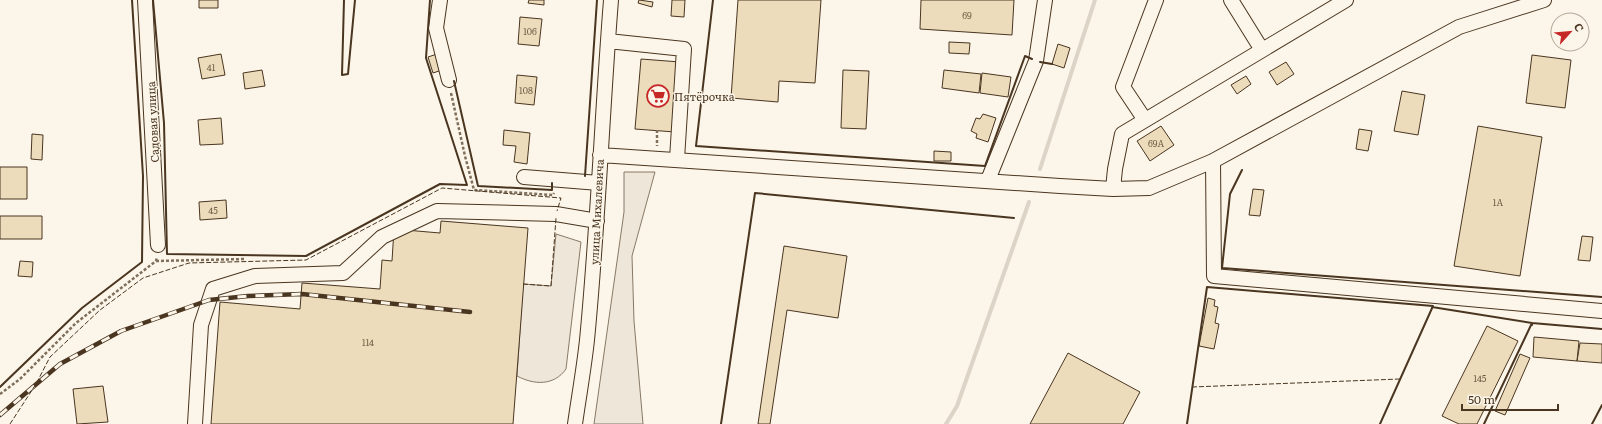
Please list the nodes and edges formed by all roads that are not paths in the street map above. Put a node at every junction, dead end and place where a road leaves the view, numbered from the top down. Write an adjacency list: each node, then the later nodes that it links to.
1 (145, 0): 21 (street, Садовая улица)
2 (440, 0): 11 (street)
3 (611, 0): 9 (street, улица Михалевича)
4 (1045, 0): 17 (street)
5 (1156, 0): 12 (street)
6 (1231, 0): 10 (street)
7 (1346, 0): 10 (street)
8 (1544, 0): 15 (street)
9 (608, 41): 13 (street, улица Михалевича); 14 (street)
10 (1262, 50): 12 (street)
11 (449, 80)
12 (1145, 120): 19 (street)
13 (600, 155): 14 (street); 18 (street, улица Михалевича)
14 (677, 159): 17 (street)
15 (1213, 161): 19 (street); 22 (street)
16 (524, 177): 18 (street)
17 (988, 180): 19 (street)
18 (599, 183): 20 (street, улица Михалевича)
19 (1114, 189)
20 (597, 221): 23 (street); 24 (street, улица Михалевича)
21 (158, 244)
22 (1602, 311)
23 (195, 424)
24 (575, 424)

